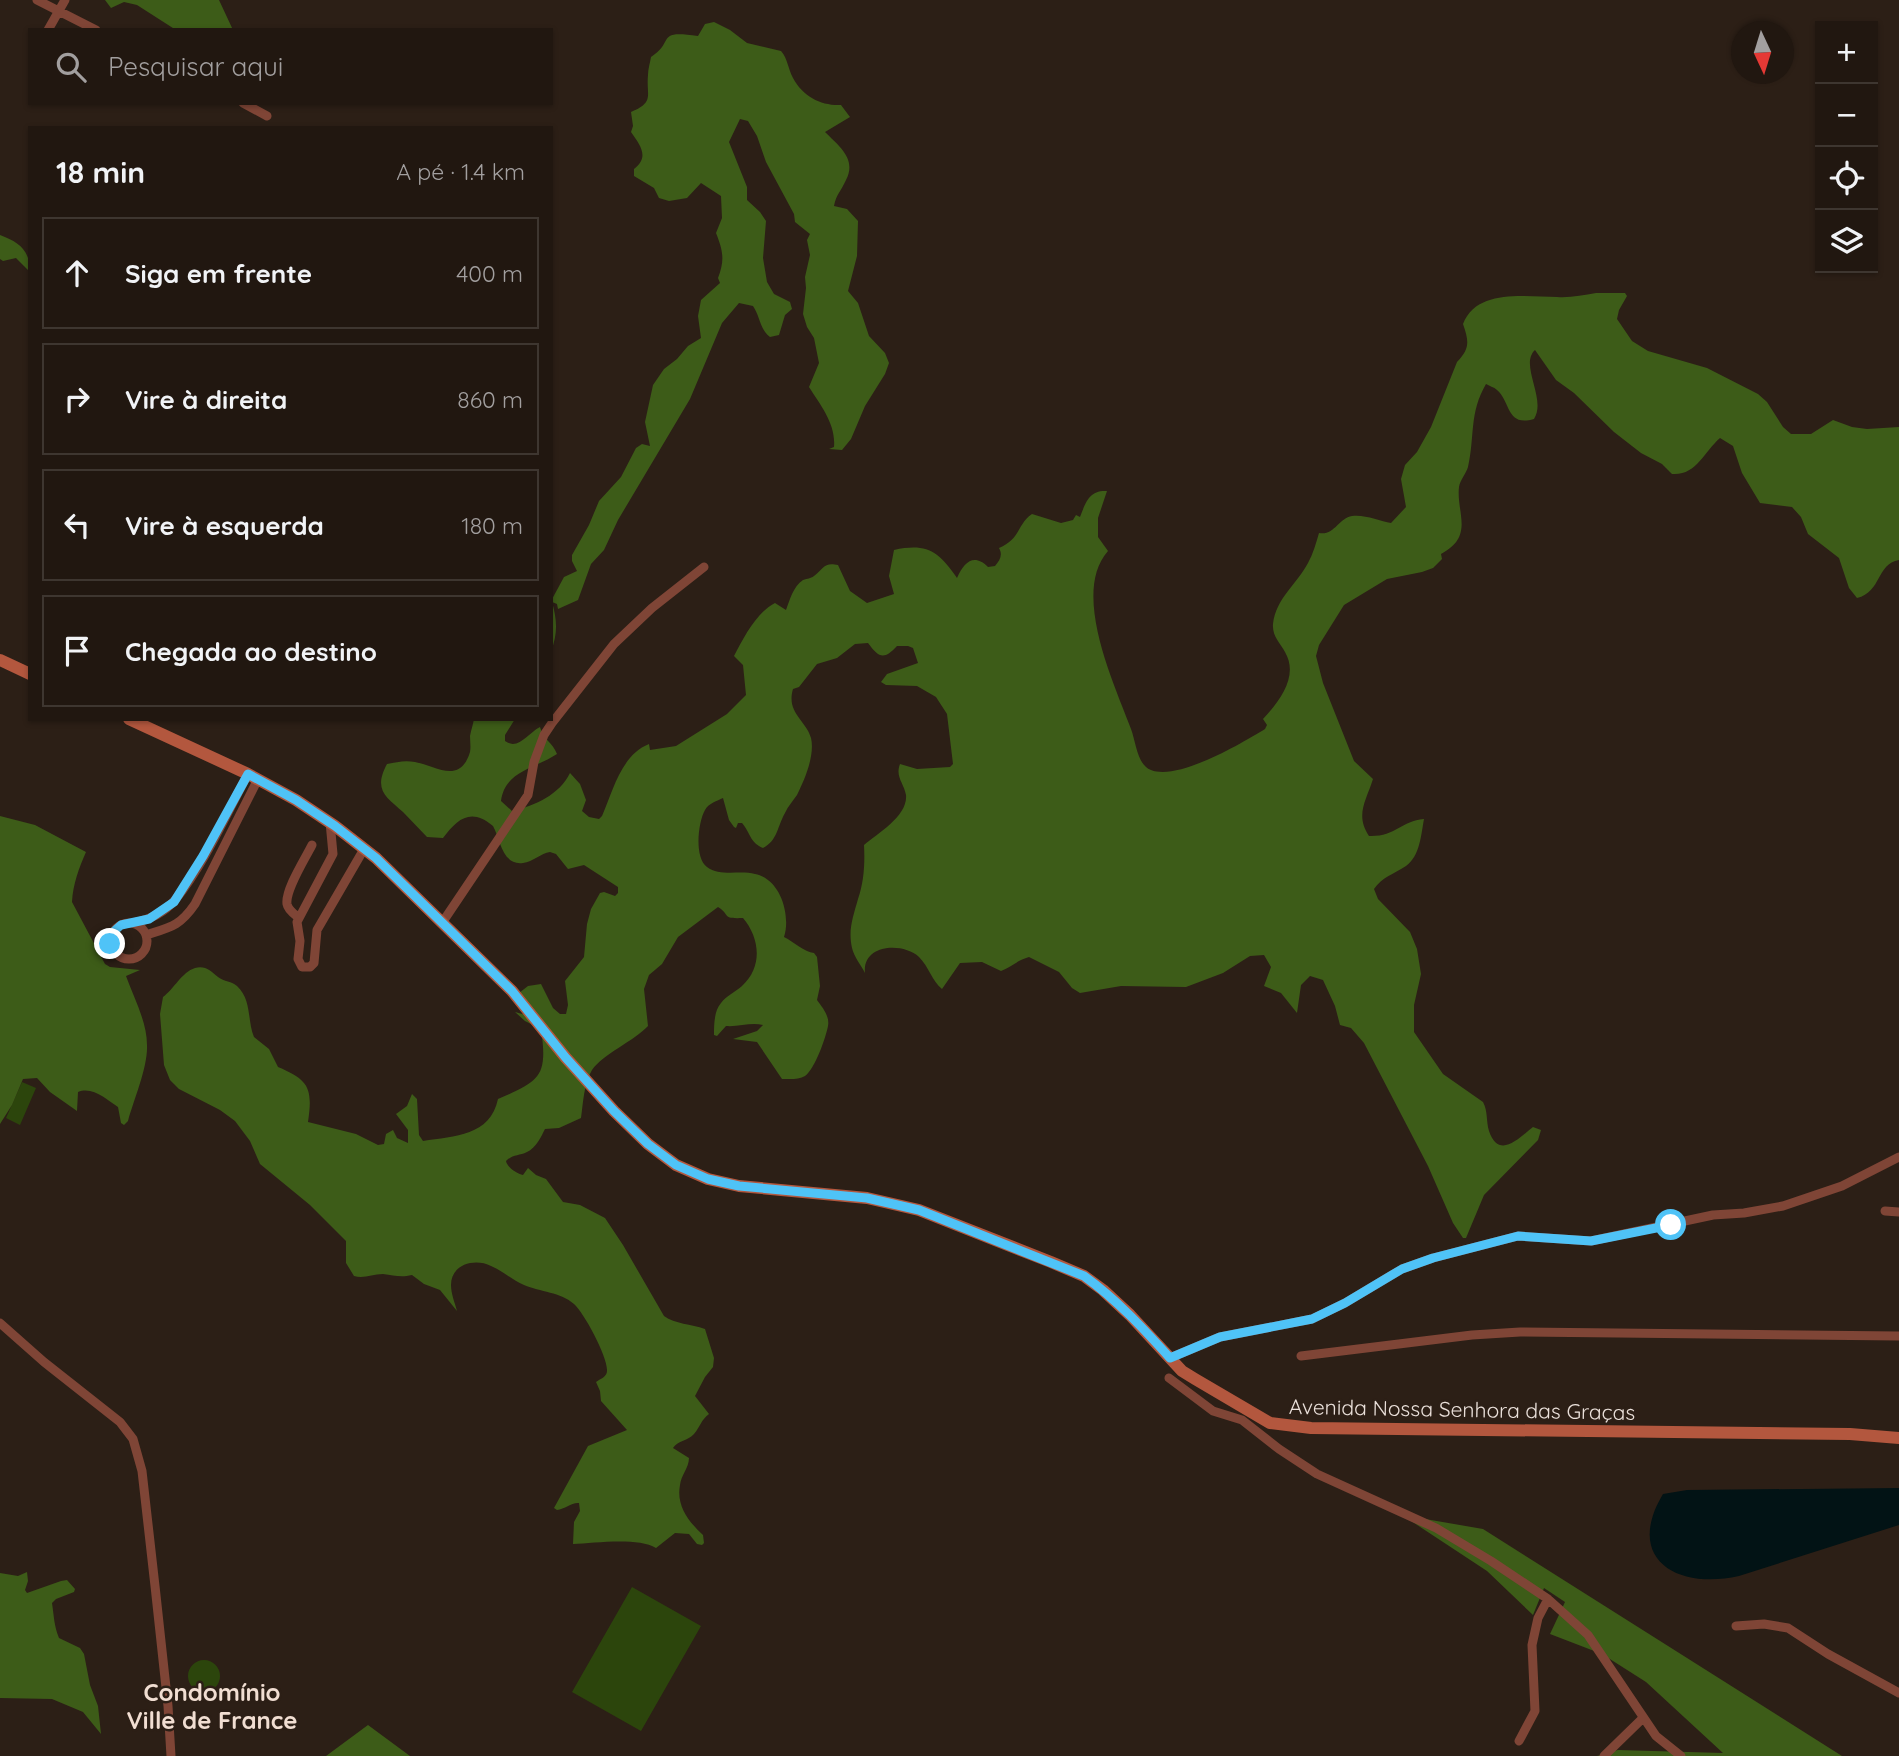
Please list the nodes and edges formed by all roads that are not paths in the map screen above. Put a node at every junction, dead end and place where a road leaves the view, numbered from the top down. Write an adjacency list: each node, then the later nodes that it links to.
1 (37, 0): 3 (street)
2 (65, 0): 3 (street)
3 (59, 11): 4 (street); 5 (street)
4 (49, 28)
5 (92, 28)
6 (247, 105): 7 (street)
7 (267, 116)
8 (704, 568): 18 (street)
9 (0, 660): 10 (main road)
10 (28, 673)
11 (133, 721): 12 (main road, Avenida Nossa Senhora das Graças)
12 (253, 776): 13 (main road, Avenida Nossa Senhora das Graças); 17 (street); 19 (street)
13 (330, 822): 15 (main road, Avenida Nossa Senhora das Graças); 16 (street)
14 (312, 845): 16 (street)
15 (364, 849): 16 (street); 18 (main road, Avenida Nossa Senhora das Graças)
16 (298, 917)
17 (133, 923): 19 (street); 19 (street)
18 (442, 923): 26 (main road, Avenida Nossa Senhora das Graças)
19 (146, 935)
20 (1899, 1157): 26 (street)
21 (1885, 1211): 22 (street)
22 (1899, 1212)
23 (0, 1323): 34 (street)
24 (1899, 1336): 25 (street)
25 (1301, 1356)
26 (1170, 1358): 28 (main road, Avenida Nossa Senhora das Graças)
27 (1168, 1378): 29 (street)
28 (1899, 1438)
29 (1548, 1598): 32 (street); 33 (street)
30 (1736, 1626): 31 (street)
31 (1899, 1693)
32 (1643, 1718): 35 (street); 36 (street)
33 (1519, 1741)
34 (171, 1756)
35 (1604, 1756)
36 (1681, 1756)

